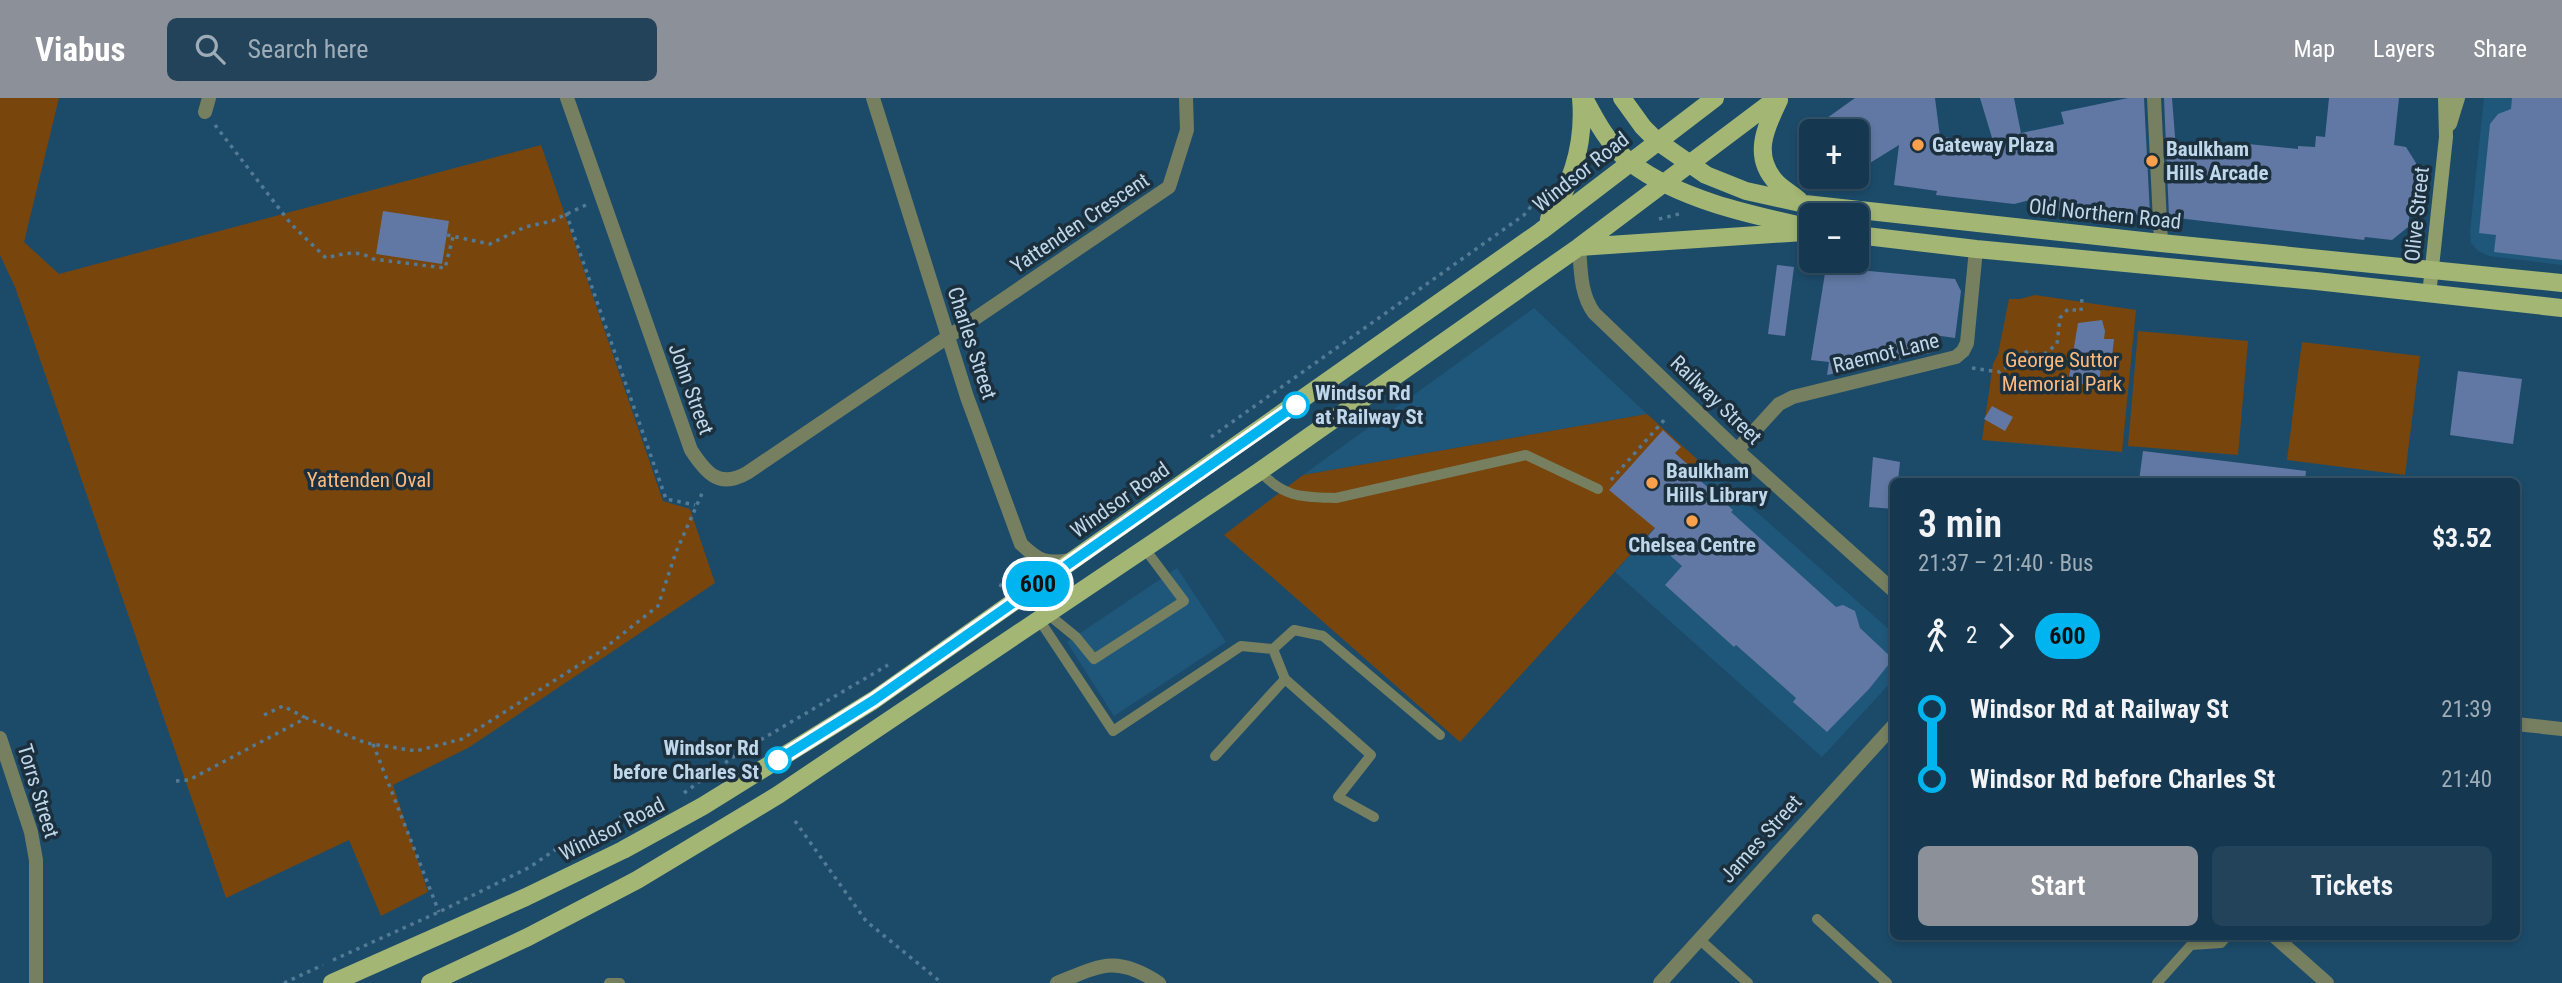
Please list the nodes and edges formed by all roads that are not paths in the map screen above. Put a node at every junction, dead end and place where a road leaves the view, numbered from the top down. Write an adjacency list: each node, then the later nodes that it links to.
1 (567, 98): 30 (street, John Street)
2 (873, 98): 30 (street, Charles Street)
3 (1186, 98): 30 (street, Yattenden Crescent)
4 (1583, 98): 13 (main road); 20 (main road)
5 (1622, 98): 12 (main road, Old Northern Road)
6 (1715, 98): 12 (main road, Windsor Road)
7 (1778, 98): 14 (main road); 17 (main road)
8 (2154, 98): 23 (street)
9 (2445, 98): 11 (street, Olive Street)
10 (2458, 98): 11 (street, Olive Street)
11 (2446, 137): 26 (street, Olive Street)
12 (1657, 141): 13 (main road, Windsor Road); 14 (main road, Old Northern Road)
13 (1630, 162): 15 (main road); 20 (main road, Windsor Road)
14 (1688, 165): 15 (main road); 16 (main road, Old Northern Road)
15 (1663, 184): 19 (main road); 24 (main road)
16 (1800, 203)
17 (1804, 203)
18 (1869, 211): 23 (main road, Old Northern Road)
19 (1799, 227)
20 (1541, 231): 35 (main road, Windsor Road)
21 (1799, 231): 24 (main road)
22 (1869, 236): 25 (main road)
23 (2161, 243): 26 (main road, Old Northern Road)
24 (1579, 247): 31 (street, Railway Street); 32 (main road)
25 (1976, 249): 28 (main road); 31 (street, Raemot Lane)
26 (2433, 270): 27 (main road, Old Northern Road); 28 (street, Olive Street)
27 (2562, 283)
28 (2430, 295): 29 (main road)
29 (2562, 308)
30 (943, 341): 35 (street, Charles Street)
31 (1737, 450): 36 (street, Railway Street)
32 (1260, 471): 33 (lane); 34 (main road)
33 (1598, 489)
34 (1145, 549): 37 (main road); 37 (lane)
35 (1072, 560): 51 (main road, Windsor Road)
36 (1890, 587)
37 (1044, 618): 38 (lane); 54 (main road)
38 (1273, 649): 39 (lane); 43 (lane)
39 (1285, 679): 45 (lane); 46 (lane)
40 (2520, 724): 42 (street)
41 (1890, 729): 48 (street, James Street)
42 (2562, 729)
43 (1440, 735)
44 (0, 737): 53 (street, Torrs Street)
45 (1215, 756)
46 (1374, 817)
47 (1817, 919): 52 (lane)
48 (1699, 939): 59 (street, James Street); 60 (lane)
49 (2224, 940): 61 (lane)
50 (2279, 940): 62 (street)
51 (341, 981)
52 (1879, 981)
53 (36, 983)
54 (430, 983)
55 (609, 983): 56 (lane)
56 (620, 983)
57 (1057, 983): 58 (street)
58 (1159, 983)
59 (1660, 983)
60 (1748, 983)
61 (2157, 983)
62 (2327, 983)

